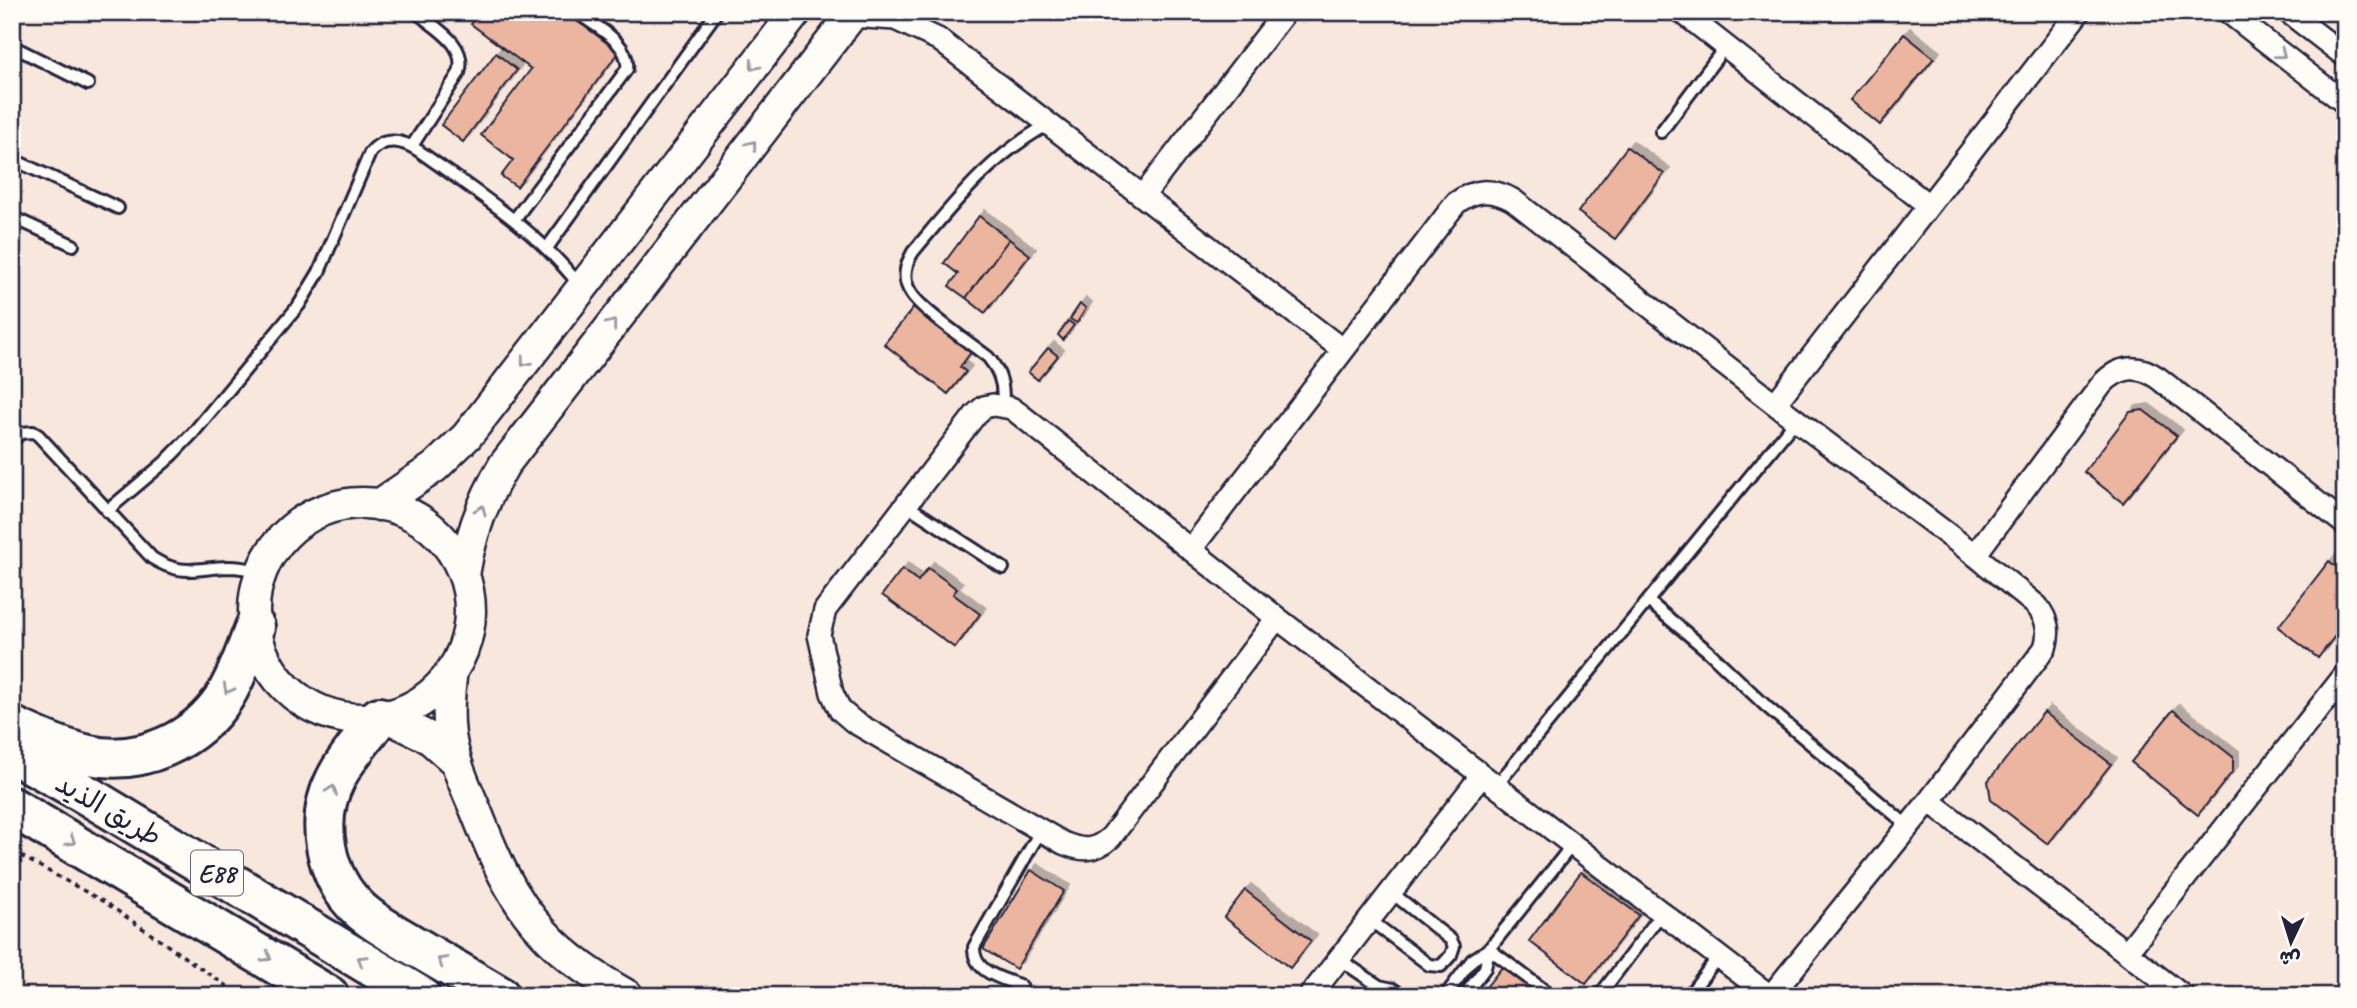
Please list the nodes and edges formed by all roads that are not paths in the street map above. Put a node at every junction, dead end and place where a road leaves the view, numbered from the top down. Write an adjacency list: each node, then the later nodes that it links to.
1 (416, 12): 20 (lane)
2 (576, 12): 26 (lane)
3 (717, 12): 28 (lane)
4 (796, 12): 29 (street, one-way to 29)
5 (915, 12): 12 (street)
6 (1285, 12): 22 (street)
7 (1682, 12): 14 (street)
8 (2079, 12): 23 (street)
9 (2228, 12): 17 (street, one-way to 17)
10 (2288, 12): 15 (street)
11 (852, 14): 12 (street); 43 (street, one-way to 11)
12 (938, 39): 18 (street)
13 (12, 46): 16 (lane)
14 (1726, 47): 19 (lane); 23 (street)
15 (2345, 56)
16 (88, 84)
17 (2345, 103)
18 (1049, 124): 22 (street); 32 (lane)
19 (1661, 132)
20 (412, 146): 26 (lane); 37 (lane)
21 (12, 159): 24 (lane)
22 (1143, 196): 30 (street)
23 (1928, 205): 31 (street)
24 (118, 208)
25 (12, 217): 27 (lane)
26 (514, 220): 28 (lane)
27 (73, 245)
28 (547, 248): 29 (lane)
29 (582, 288): 36 (street, one-way to 36)
30 (1343, 350): 31 (street); 39 (street)
31 (1775, 404): 33 (street)
32 (1002, 405): 35 (street); 39 (street)
33 (1796, 420): 40 (street); 44 (lane)
34 (12, 441): 37 (lane)
35 (905, 504): 41 (lane); 57 (street)
36 (379, 505): 42 (street); 43 (street)
37 (107, 511): 42 (lane)
38 (2345, 524): 40 (street)
39 (1191, 549): 45 (street)
40 (1975, 555): 54 (street)
41 (1003, 568)
42 (261, 572): 46 (street)
43 (464, 575): 47 (street)
44 (1648, 601): 53 (lane); 56 (lane)
45 (1278, 618): 53 (street); 57 (street)
46 (256, 627): 49 (street); 50 (highway, one-way to 50)
47 (452, 670): 49 (street); 52 (street)
48 (2345, 675): 63 (street)
49 (382, 716): 52 (street); 71 (highway, one-way to 49)
50 (12, 726)
51 (12, 753): 70 (highway, طريق الذيد / E88, one-way to 51)
52 (456, 762): 72 (street)
53 (1489, 780): 58 (street); 59 (street)
54 (1929, 801): 56 (street); 63 (street)
55 (12, 807): 69 (highway, طريق الذيد / E88, one-way to 69)
56 (1908, 827): 79 (street)
57 (1041, 830): 66 (lane)
58 (1573, 844): 60 (street); 62 (lane)
59 (1391, 892): 61 (street); 61 (lane)
60 (1662, 913): 64 (street); 77 (lane)
61 (1370, 920): 65 (street)
62 (1489, 949): 74 (lane); 75 (lane); 76 (lane)
63 (2127, 952): 80 (street)
64 (1719, 956): 78 (lane); 79 (street)
65 (1339, 959): 67 (lane); 68 (street)
66 (1021, 986)
67 (1382, 991): 73 (lane)
68 (1317, 994)
69 (329, 996)
70 (420, 996)
71 (500, 996)
72 (628, 996)
73 (1404, 996)
74 (1445, 996)
75 (1464, 996)
76 (1552, 996)
77 (1599, 996)
78 (1688, 996)
79 (1771, 996)
80 (2183, 996)

